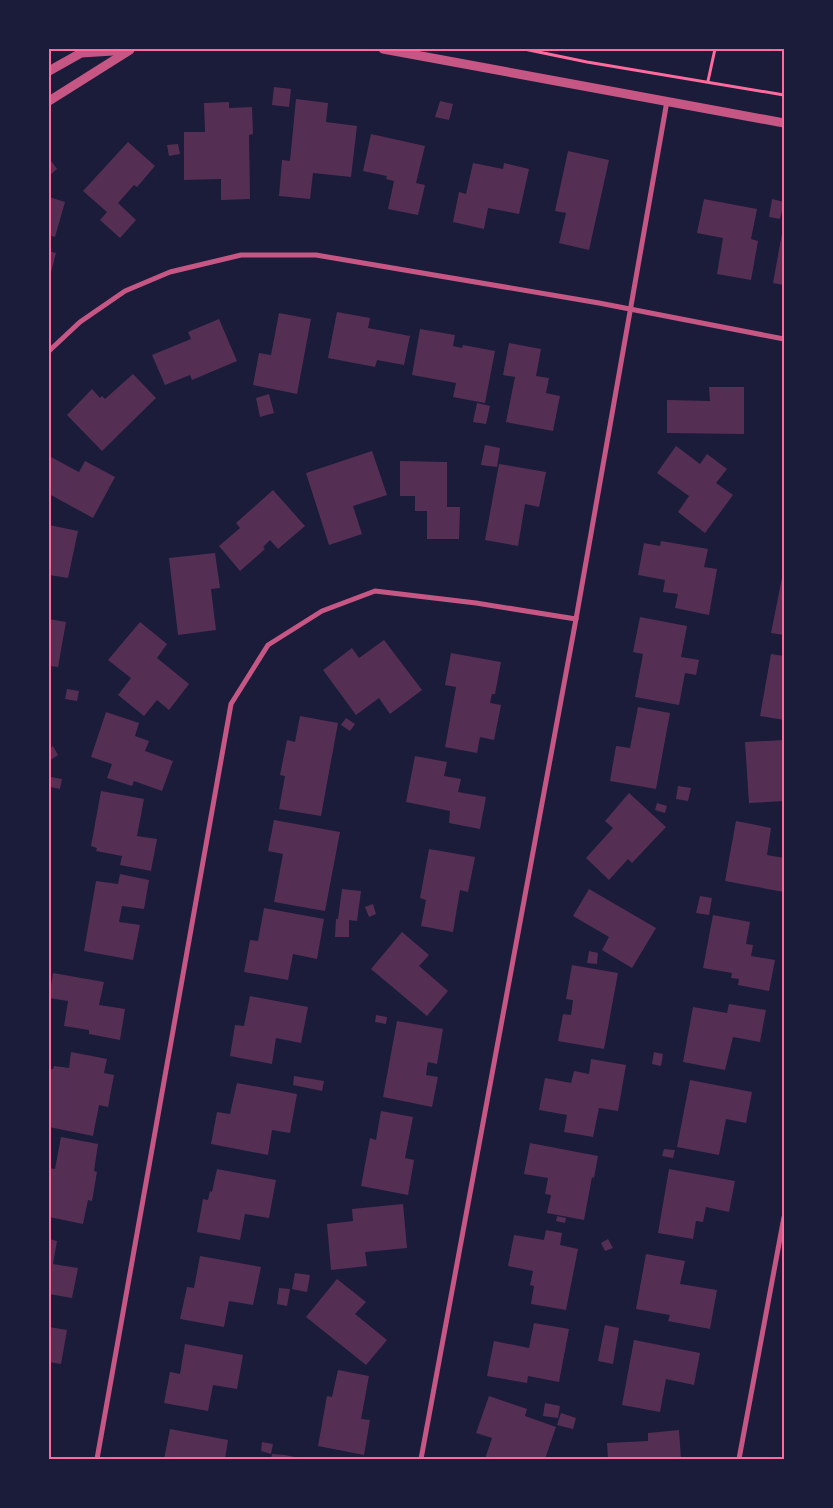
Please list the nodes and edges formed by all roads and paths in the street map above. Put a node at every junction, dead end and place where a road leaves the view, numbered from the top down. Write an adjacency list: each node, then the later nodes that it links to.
1 (133, 49): 5 (street); 8 (street)
2 (383, 49): 9 (street)
3 (524, 49): 6 (path)
4 (715, 49): 6 (path)
5 (51, 69)
6 (708, 81): 7 (path)
7 (784, 95)
8 (49, 101)
9 (667, 101): 10 (street); 11 (street)
10 (784, 123)
11 (631, 309): 12 (street); 13 (street); 14 (street)
12 (784, 338)
13 (49, 351)
14 (576, 619): 16 (street); 17 (street)
15 (784, 1218): 18 (street)
16 (97, 1459)
17 (421, 1459)
18 (739, 1459)

